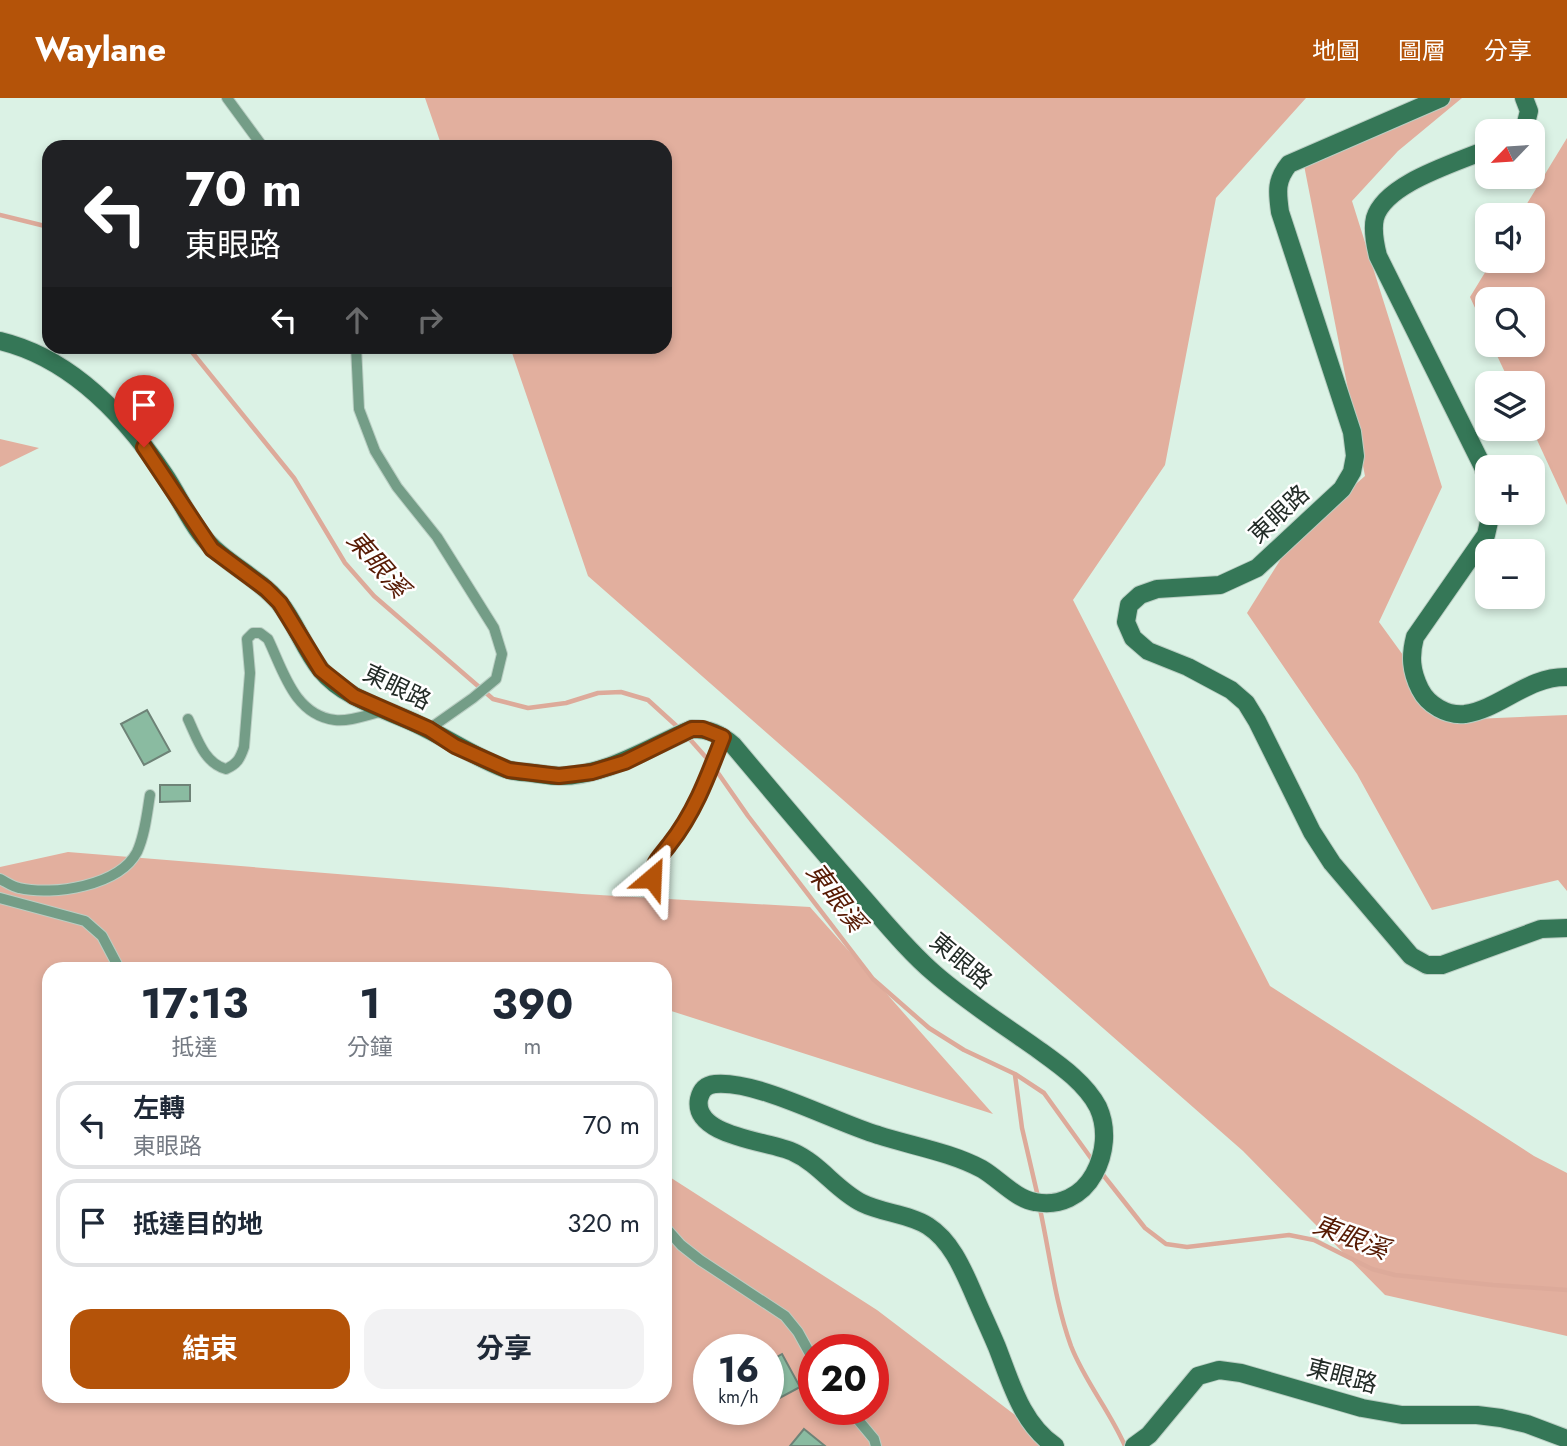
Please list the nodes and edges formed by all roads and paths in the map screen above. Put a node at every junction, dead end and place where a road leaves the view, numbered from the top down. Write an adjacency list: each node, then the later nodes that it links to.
1 (227, 98): 5 (lane)
2 (1441, 98): 20 (street, 東眼路)
3 (1524, 98): 4 (street)
4 (1527, 119)
5 (258, 140)
6 (1475, 155): 9 (street)
7 (0, 341): 12 (street, 東眼路)
8 (356, 354): 14 (lane)
9 (1477, 455)
10 (1488, 525): 11 (street)
11 (1567, 677)
12 (388, 710): 13 (lane); 14 (street, 東眼路)
13 (188, 719)
14 (429, 729): 15 (street, 東眼路)
15 (723, 737): 18 (lane); 27 (street, 東眼路)
16 (150, 794): 17 (lane)
17 (0, 879)
18 (659, 888)
19 (0, 898): 21 (lane)
20 (1567, 928)
21 (116, 962)
22 (672, 1235): 23 (lane)
23 (799, 1334)
24 (862, 1425): 26 (lane)
25 (1567, 1439): 28 (street, 東眼路)
26 (876, 1446)
27 (1055, 1446)
28 (1134, 1446)

